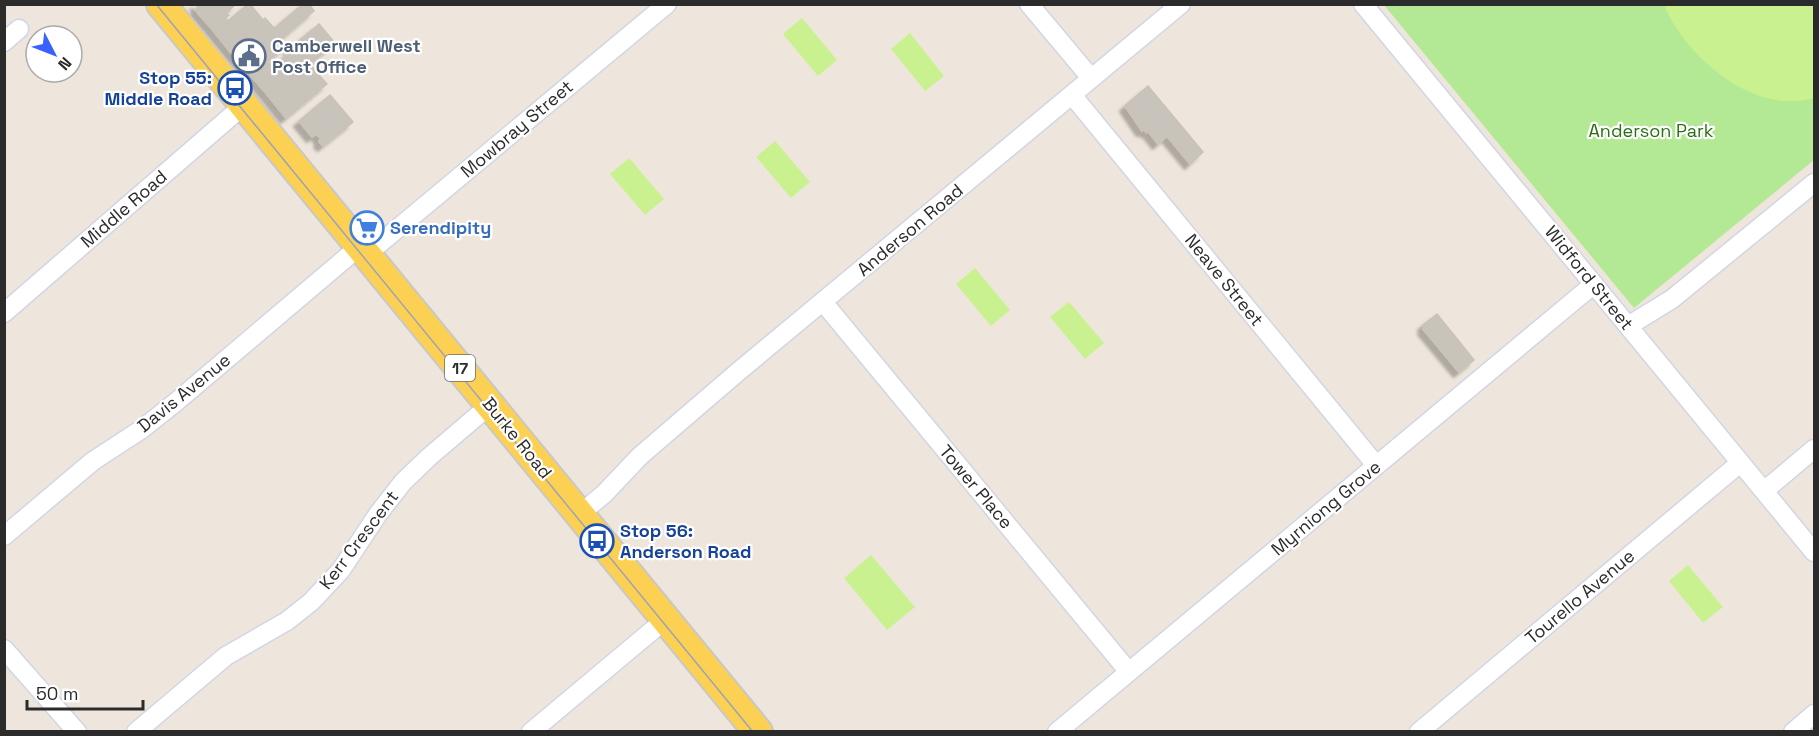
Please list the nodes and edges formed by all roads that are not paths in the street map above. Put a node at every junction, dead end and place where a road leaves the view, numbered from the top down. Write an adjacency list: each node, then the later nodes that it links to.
1 (161, 4): 10 (main road, Burke Road / 17)
2 (667, 4): 12 (street, Mowbray Street)
3 (1029, 4): 8 (street)
4 (1180, 4): 8 (street, Anderson Road)
5 (1363, 4): 13 (street, Widford Street)
6 (20, 29): 7 (street)
7 (4, 42)
8 (1091, 78): 9 (street, Anderson Road)
9 (1072, 95): 14 (street, Anderson Road); 20 (street, Neave Street)
10 (244, 105): 12 (main road, Burke Road / 17); 15 (street, Middle Road)
11 (1815, 183): 16 (street)
12 (363, 250): 17 (main road, Burke Road / 17); 23 (street, Davis Avenue)
13 (1594, 284): 16 (street, Widford Street); 20 (street, Myrniong Grove)
14 (823, 302): 22 (street, Anderson Road); 27 (street, Tower Place)
15 (4, 314)
16 (1633, 332): 19 (street, Widford Street)
17 (490, 405): 22 (main road, Burke Road / 17); 30 (street, Kerr Crescent)
18 (1815, 449): 21 (street)
19 (1740, 463): 21 (street, Widford Street); 34 (street, Tourello Avenue)
20 (1376, 465): 27 (street, Myrniong Grove)
21 (1764, 491): 24 (street, Widford Street)
22 (576, 509): 25 (main road, Burke Road / 17)
23 (4, 536)
24 (1815, 552)
25 (666, 619): 31 (street); 32 (main road, Burke Road / 17)
26 (4, 649): 29 (street)
27 (1129, 672): 33 (street, Myrniong Grove)
28 (1815, 714): 35 (street)
29 (77, 732)
30 (136, 732)
31 (531, 732)
32 (758, 732)
33 (1057, 732)
34 (1419, 732)
35 (1793, 732)

